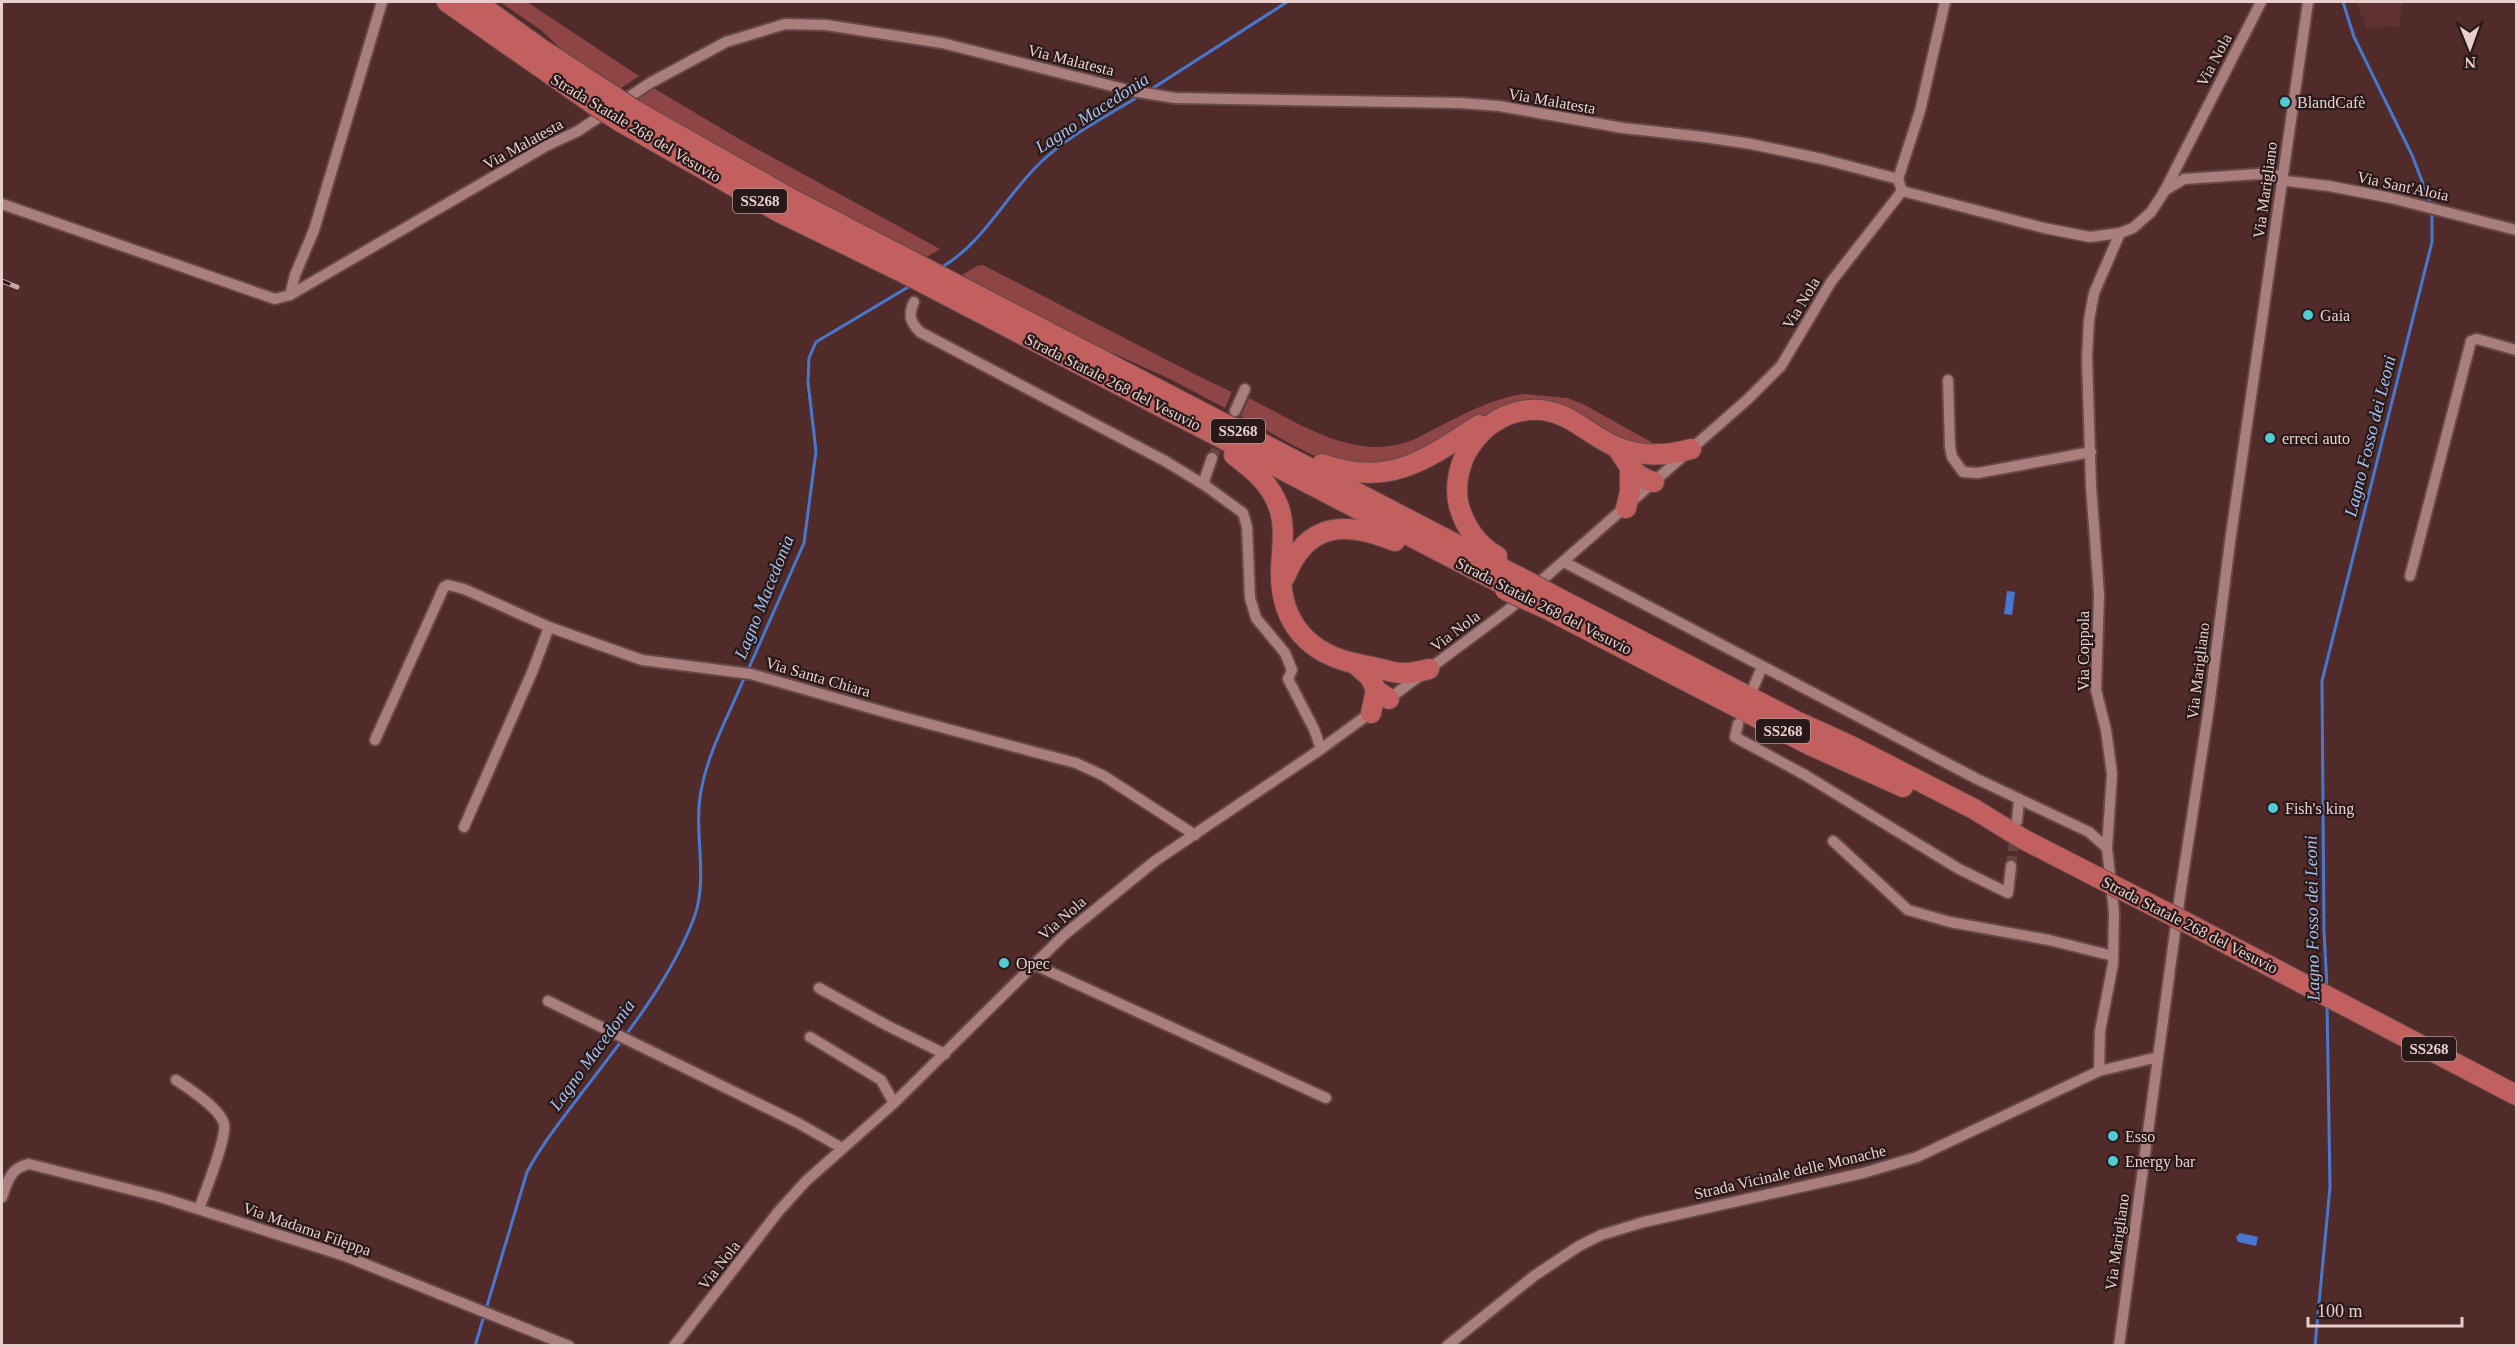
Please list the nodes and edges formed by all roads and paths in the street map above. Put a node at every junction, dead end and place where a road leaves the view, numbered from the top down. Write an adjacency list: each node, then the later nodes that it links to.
1 (382, 2): 16 (street)
2 (447, 2): 7 (highway, Strada Statale 268 del Vesuvio / SS268)
3 (476, 2): 7 (highway, Strada Statale 268 del Vesuvio / SS268)
4 (1945, 2): 8 (street)
5 (2261, 2): 11 (street, Via Nola)
6 (2308, 2): 9 (street, Via Marigliano)
7 (604, 101): 15 (highway, Strada Statale 268 del Vesuvio / SS268, bridge)
8 (1898, 179): 10 (street); 16 (street, Via Malatesta)
9 (2282, 179): 11 (street, Via Sant'Aloia); 13 (street, Via Sant'Aloia); 63 (street, Via Marigliano)
10 (1902, 191): 14 (street, Via Nola); 26 (street, Via Nola)
11 (2164, 192): 14 (street, Via Nola)
12 (2, 204): 16 (street)
13 (2517, 230)
14 (2120, 234): 27 (street, Via Coppola)
15 (950, 290): 19 (highway, Strada Statale 268 del Vesuvio / SS268); 23 (highway, Strada Statale 268 del Vesuvio / SS268)
16 (290, 295)
17 (914, 302): 32 (street)
18 (2517, 350): 35 (street)
19 (1104, 377): 36 (highway, Strada Statale 268 del Vesuvio / SS268); 37 (highway, SS268)
20 (1948, 380): 27 (street)
21 (1245, 389): 22 (street)
22 (1235, 411)
23 (1217, 420): 24 (highway, SS268); 36 (highway, Strada Statale 268 del Vesuvio / SS268)
24 (1490, 423): 25 (highway, SS268); 36 (highway, SS268)
25 (1617, 448): 28 (highway, SS268); 30 (highway, SS268)
26 (1691, 449): 28 (highway, SS268); 31 (street, Via Nola)
27 (2091, 452): 55 (street, Via Coppola)
28 (1644, 455): 31 (highway)
29 (1212, 458): 32 (street)
30 (1630, 470): 31 (highway); 33 (highway)
31 (1656, 481): 33 (street, Via Nola)
32 (1203, 484): 49 (street)
33 (1626, 508): 34 (street, Via Nola)
34 (1564, 561): 41 (street); 42 (street, Via Nola)
35 (2410, 576)
36 (1515, 581): 37 (highway, SS268); 38 (highway, Strada Statale 268 del Vesuvio / SS268, bridge)
37 (1282, 588): 40 (highway, SS268)
38 (1559, 600): 52 (highway, Strada Statale 268 del Vesuvio / SS268); 52 (highway, Strada Statale 268 del Vesuvio / SS268)
39 (549, 627): 48 (street, Via Santa Chiara); 51 (street); 53 (street, Via Santa Chiara)
40 (1354, 663): 43 (highway, SS268); 45 (highway, SS268)
41 (1762, 667): 44 (street); 50 (street)
42 (1429, 669): 43 (highway, SS268); 45 (street, Via Nola)
43 (1386, 670): 45 (highway)
44 (1754, 686)
45 (1386, 695): 46 (highway)
46 (1371, 713): 49 (street, Via Nola)
47 (1738, 724): 56 (street)
48 (375, 740)
49 (1321, 749): 53 (street, Via Nola)
50 (2019, 799): 52 (street); 55 (street)
51 (464, 826)
52 (2020, 830): 66 (highway, Strada Statale 268 del Vesuvio / SS268, bridge)
53 (1195, 835): 58 (street, Via Nola)
54 (1833, 841): 57 (street)
55 (2107, 848): 57 (street, Via Coppola)
56 (2012, 866)
57 (2113, 956): 64 (street, Via Coppola)
58 (1032, 964): 62 (street, Via Nola); 67 (street)
59 (819, 988): 62 (street)
60 (548, 1001): 69 (street)
61 (810, 1037): 68 (street)
62 (945, 1054): 68 (street, Via Nola)
63 (2158, 1057): 64 (street, Strada Vicinale delle Monache); 75 (street, Via Marigliano)
64 (2099, 1071): 74 (street, Strada Vicinale delle Monache)
65 (176, 1080): 71 (street)
66 (2517, 1095)
67 (1326, 1098)
68 (894, 1103): 69 (street, Via Nola)
69 (842, 1148): 73 (street, Via Nola)
70 (2, 1197): 71 (street, Via Madama Fileppa)
71 (199, 1209): 72 (street, Via Madama Fileppa)
72 (569, 1346)
73 (674, 1346)
74 (1447, 1346)
75 (2119, 1346)

